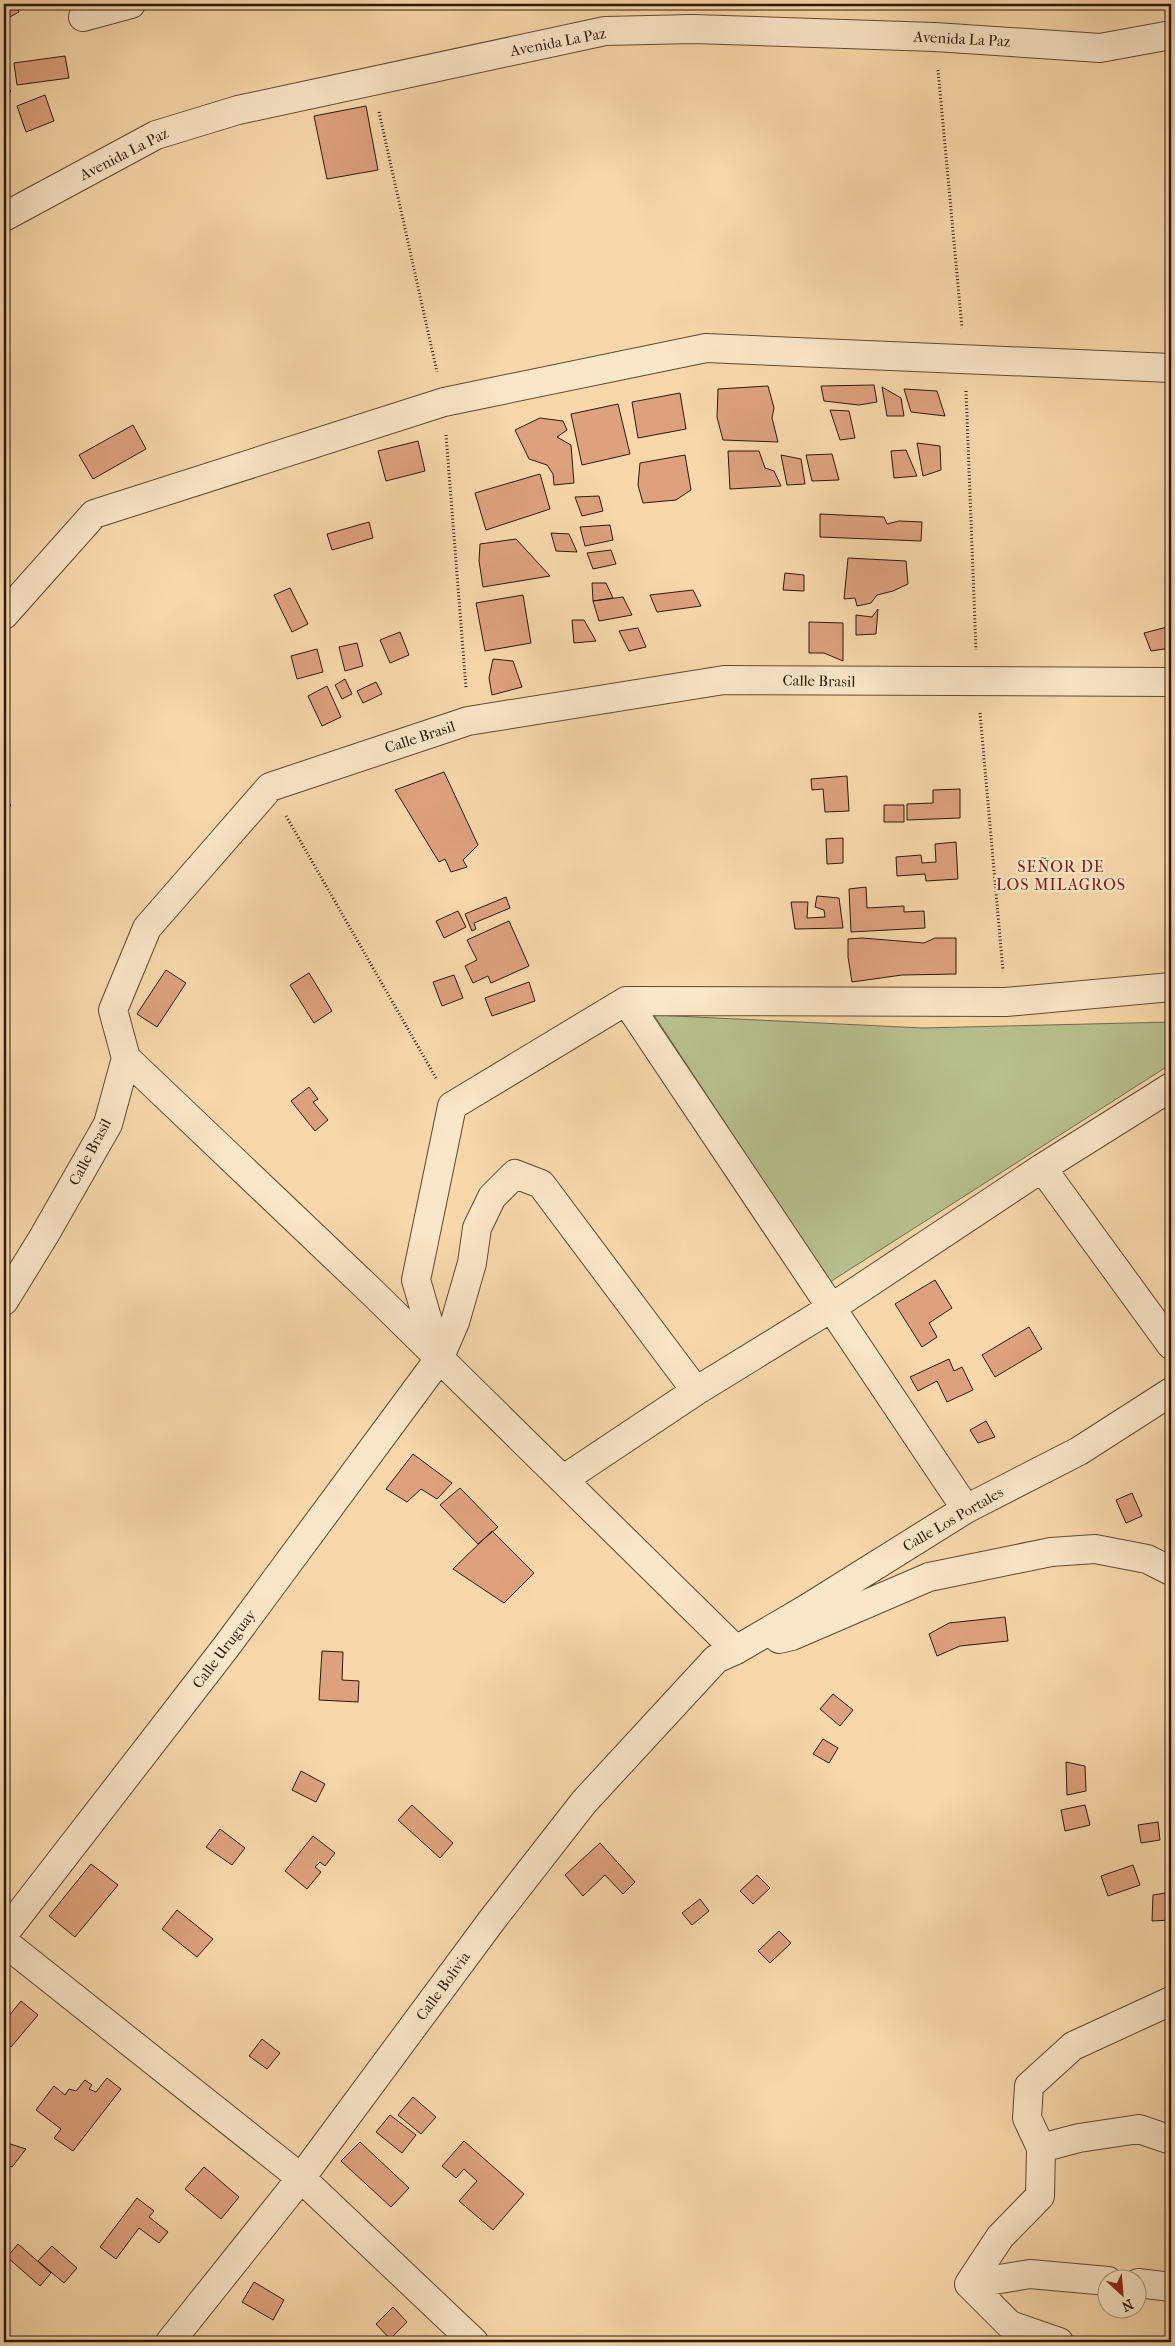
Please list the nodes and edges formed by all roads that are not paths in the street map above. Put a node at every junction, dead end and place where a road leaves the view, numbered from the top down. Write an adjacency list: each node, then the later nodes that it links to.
1 (130, 4): 2 (street)
2 (83, 17)
3 (1171, 35): 4 (street, Avenida La Paz)
4 (4, 218)
5 (1171, 368): 6 (street)
6 (4, 615)
7 (1171, 682): 10 (street, Calle Brasil)
8 (1171, 987): 9 (street)
9 (626, 1001): 14 (street); 16 (street)
10 (126, 1058): 13 (street, Calle Brasil); 16 (street)
11 (1171, 1087): 12 (street)
12 (1042, 1168): 14 (street); 15 (street)
13 (4, 1301)
14 (831, 1308): 17 (street); 20 (street)
15 (1171, 1345)
16 (439, 1359): 17 (street, Calle Uruguay); 19 (street); 23 (street, Calle Uruguay)
17 (696, 1391): 19 (street)
18 (1171, 1392): 20 (street, Calle Los Portales)
19 (564, 1479): 22 (street)
20 (966, 1509): 22 (street, Calle Los Portales)
21 (1171, 1571): 22 (street)
22 (736, 1650): 28 (street, Calle Bolivia)
23 (4, 1934)
24 (4, 1942): 28 (street)
25 (1171, 2001): 27 (street)
26 (1171, 2140): 27 (street)
27 (1041, 2148): 30 (street)
28 (301, 2178): 33 (street, Calle Bolivia); 34 (street)
29 (1098, 2280): 30 (street)
30 (969, 2284): 35 (street)
31 (1148, 2285): 32 (street)
32 (1171, 2287)
33 (170, 2342)
34 (474, 2342)
35 (1059, 2342)

